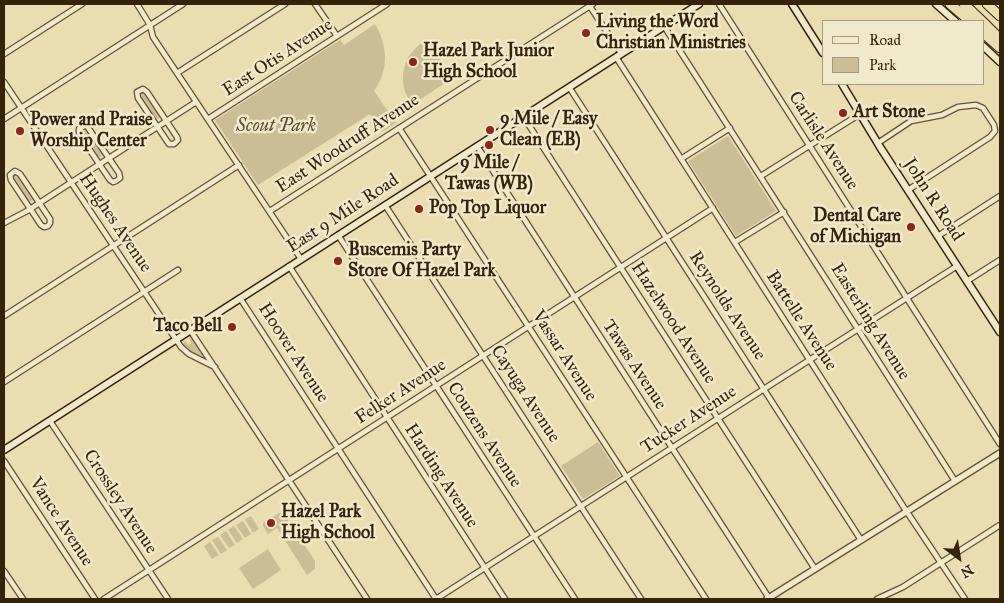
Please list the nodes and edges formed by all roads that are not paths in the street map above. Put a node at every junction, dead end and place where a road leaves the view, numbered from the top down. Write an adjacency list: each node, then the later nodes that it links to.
1 (82, 4): 28 (street)
2 (137, 4): 20 (street)
3 (182, 4): 20 (street)
4 (285, 4): 31 (street)
5 (316, 4): 23 (street)
6 (387, 4): 23 (street, East Otis Avenue)
7 (699, 4): 21 (main road, East 9 Mile Road)
8 (719, 4): 47 (street, Carlisle Avenue)
9 (792, 4): 27 (main road)
10 (936, 4): 16 (main road)
11 (950, 4): 17 (highway)
12 (964, 4): 18 (highway)
13 (987, 4): 15 (highway)
14 (590, 5): 29 (street, Battelle Avenue); 43 (street, East Woodruff Avenue)
15 (1000, 16)
16 (954, 20)
17 (969, 20)
18 (980, 20)
19 (984, 24): 24 (highway)
20 (150, 25): 31 (street); 36 (street)
21 (664, 26): 29 (main road, East 9 Mile Road); 44 (street, Easterling Avenue)
22 (984, 34): 26 (highway)
23 (337, 36): 40 (street, East Otis Avenue)
24 (1000, 38)
25 (984, 47): 30 (main road)
26 (1000, 48)
27 (822, 51)
28 (4, 54)
29 (618, 55): 34 (main road, East 9 Mile Road); 49 (street, Battelle Avenue)
30 (1000, 62)
31 (177, 73): 35 (street)
32 (4, 82): 36 (street, Hughes Avenue)
33 (843, 85): 37 (main road, John R Road)
34 (569, 87): 38 (main road, East 9 Mile Road); 66 (street, Reynolds Avenue)
35 (196, 102): 40 (street); 41 (street)
36 (21, 108): 39 (street); 54 (street, Hughes Avenue)
37 (860, 114): 45 (main road, John R Road); 47 (street)
38 (523, 116): 46 (main road, East 9 Mile Road); 73 (street, Hazelwood Avenue)
39 (4, 119)
40 (208, 119): 51 (street)
41 (166, 121): 42 (street); 42 (street); 42 (street)
42 (157, 127): 48 (street)
43 (399, 128): 52 (street, Vassar Avenue); 61 (street, East Woodruff Avenue)
44 (730, 128): 49 (street); 53 (street, Easterling Avenue)
45 (878, 142): 55 (main road, John R Road); 55 (street)
46 (477, 146): 52 (main road, East 9 Mile Road); 77 (street, Tawas Avenue)
47 (810, 146): 53 (street); 79 (street, Carlisle Avenue)
48 (109, 158): 50 (street); 50 (street); 50 (street)
49 (682, 159): 59 (street, Battelle Avenue)
50 (100, 164): 54 (street)
51 (239, 165): 61 (street); 68 (street)
52 (431, 176): 58 (main road, East 9 Mile Road); 81 (street, Vassar Avenue)
53 (761, 176): 62 (street, Easterling Avenue)
54 (71, 182): 57 (street); 68 (street, Hughes Avenue)
55 (908, 190): 65 (main road, John R Road)
56 (1000, 196): 65 (street)
57 (39, 203): 60 (street); 60 (street); 60 (street)
58 (386, 204): 64 (main road, East 9 Mile Road); 86 (street, Cayuga Avenue)
59 (713, 208): 66 (street, Felker Avenue); 67 (street, Battelle Avenue)
60 (30, 209): 63 (street)
61 (270, 211): 69 (street)
62 (784, 212): 67 (street); 83 (street, Easterling Avenue)
63 (4, 223)
64 (338, 235): 69 (main road, East 9 Mile Road); 90 (street, Couzens Avenue)
65 (938, 236): 72 (main road, John R Road)
66 (666, 238): 73 (street, Felker Avenue); 91 (street, Reynolds Avenue)
67 (735, 242): 87 (street, Battelle Avenue)
68 (114, 246): 76 (street, Hughes Avenue); 80 (street)
69 (301, 259): 71 (main road, East 9 Mile Road)
70 (1000, 260): 75 (street)
71 (289, 266): 78 (main road, East 9 Mile Road); 92 (street, Harding Avenue)
72 (958, 266): 75 (main road, John R Road); 79 (street, Tucker Avenue)
73 (620, 267): 77 (street, Felker Avenue); 93 (street, Hazelwood Avenue)
74 (178, 270): 76 (street)
75 (967, 281): 82 (main road, John R Road)
76 (145, 292): 85 (street, Hughes Avenue); 89 (street)
77 (574, 296): 81 (street, Felker Avenue); 97 (street, Tawas Avenue)
78 (240, 298): 84 (main road, East 9 Mile Road); 96 (street, Hoover Avenue)
79 (907, 298): 83 (street, Tucker Avenue); 95 (street, Carlisle Avenue)
80 (4, 316)
81 (528, 326): 86 (street, Felker Avenue); 101 (street, Vassar Avenue)
82 (999, 327)
83 (858, 329): 87 (street, Tucker Avenue); 103 (street, Easterling Avenue)
84 (190, 330): 85 (main road, East 9 Mile Road); 88 (street, Hughes Avenue)
85 (176, 339): 88 (street, Hughes Avenue); 94 (main road, East 9 Mile Road)
86 (483, 355): 90 (street, Felker Avenue); 104 (street, Cayuga Avenue)
87 (810, 360): 91 (street, Tucker Avenue); 105 (street, Battelle Avenue)
88 (214, 367): 102 (street, Hughes Avenue)
89 (4, 382)
90 (436, 385): 92 (street, Felker Avenue); 107 (street, Couzens Avenue)
91 (764, 389): 93 (street, Tucker Avenue); 108 (street, Reynolds Avenue)
92 (387, 417): 96 (street, Felker Avenue); 110 (street, Harding Avenue)
93 (718, 418): 97 (street, Tucker Avenue); 111 (street, Hazelwood Avenue)
94 (50, 421): 98 (main road, East 9 Mile Road); 112 (street, Crossley Avenue)
95 (1000, 444)
96 (338, 448): 102 (street, Felker Avenue); 119 (street, Hoover Avenue)
97 (672, 448): 101 (street, Tucker Avenue); 124 (street, Tawas Avenue)
98 (4, 450)
99 (1000, 453): 103 (street)
100 (4, 461): 115 (street, Vance Avenue)
101 (627, 477): 104 (street, Tucker Avenue); 123 (street, Vassar Avenue)
102 (289, 480): 112 (street, Felker Avenue); 118 (street, Hughes Avenue)
103 (955, 481): 105 (street)
104 (581, 506): 107 (street, Tucker Avenue); 122 (street, Cayuga Avenue)
105 (907, 512): 108 (street); 109 (street, Battelle Avenue)
106 (1000, 525): 109 (street)
107 (534, 536): 110 (street, Tucker Avenue); 121 (street, Couzens Avenue)
108 (861, 540): 111 (street)
109 (941, 563): 125 (street); 126 (street, Battelle Avenue)
110 (485, 568): 119 (street, Tucker Avenue); 120 (street, Harding Avenue)
111 (815, 569): 124 (street)
112 (149, 570): 116 (street, Felker Avenue); 117 (street, Crossley Avenue)
113 (4, 571): 114 (street)
114 (22, 599)
115 (95, 599)
116 (104, 599)
117 (168, 599)
118 (367, 599)
119 (436, 599)
120 (505, 599)
121 (574, 599)
122 (641, 599)
123 (706, 599)
124 (768, 599)
125 (878, 599)
126 (965, 599)

